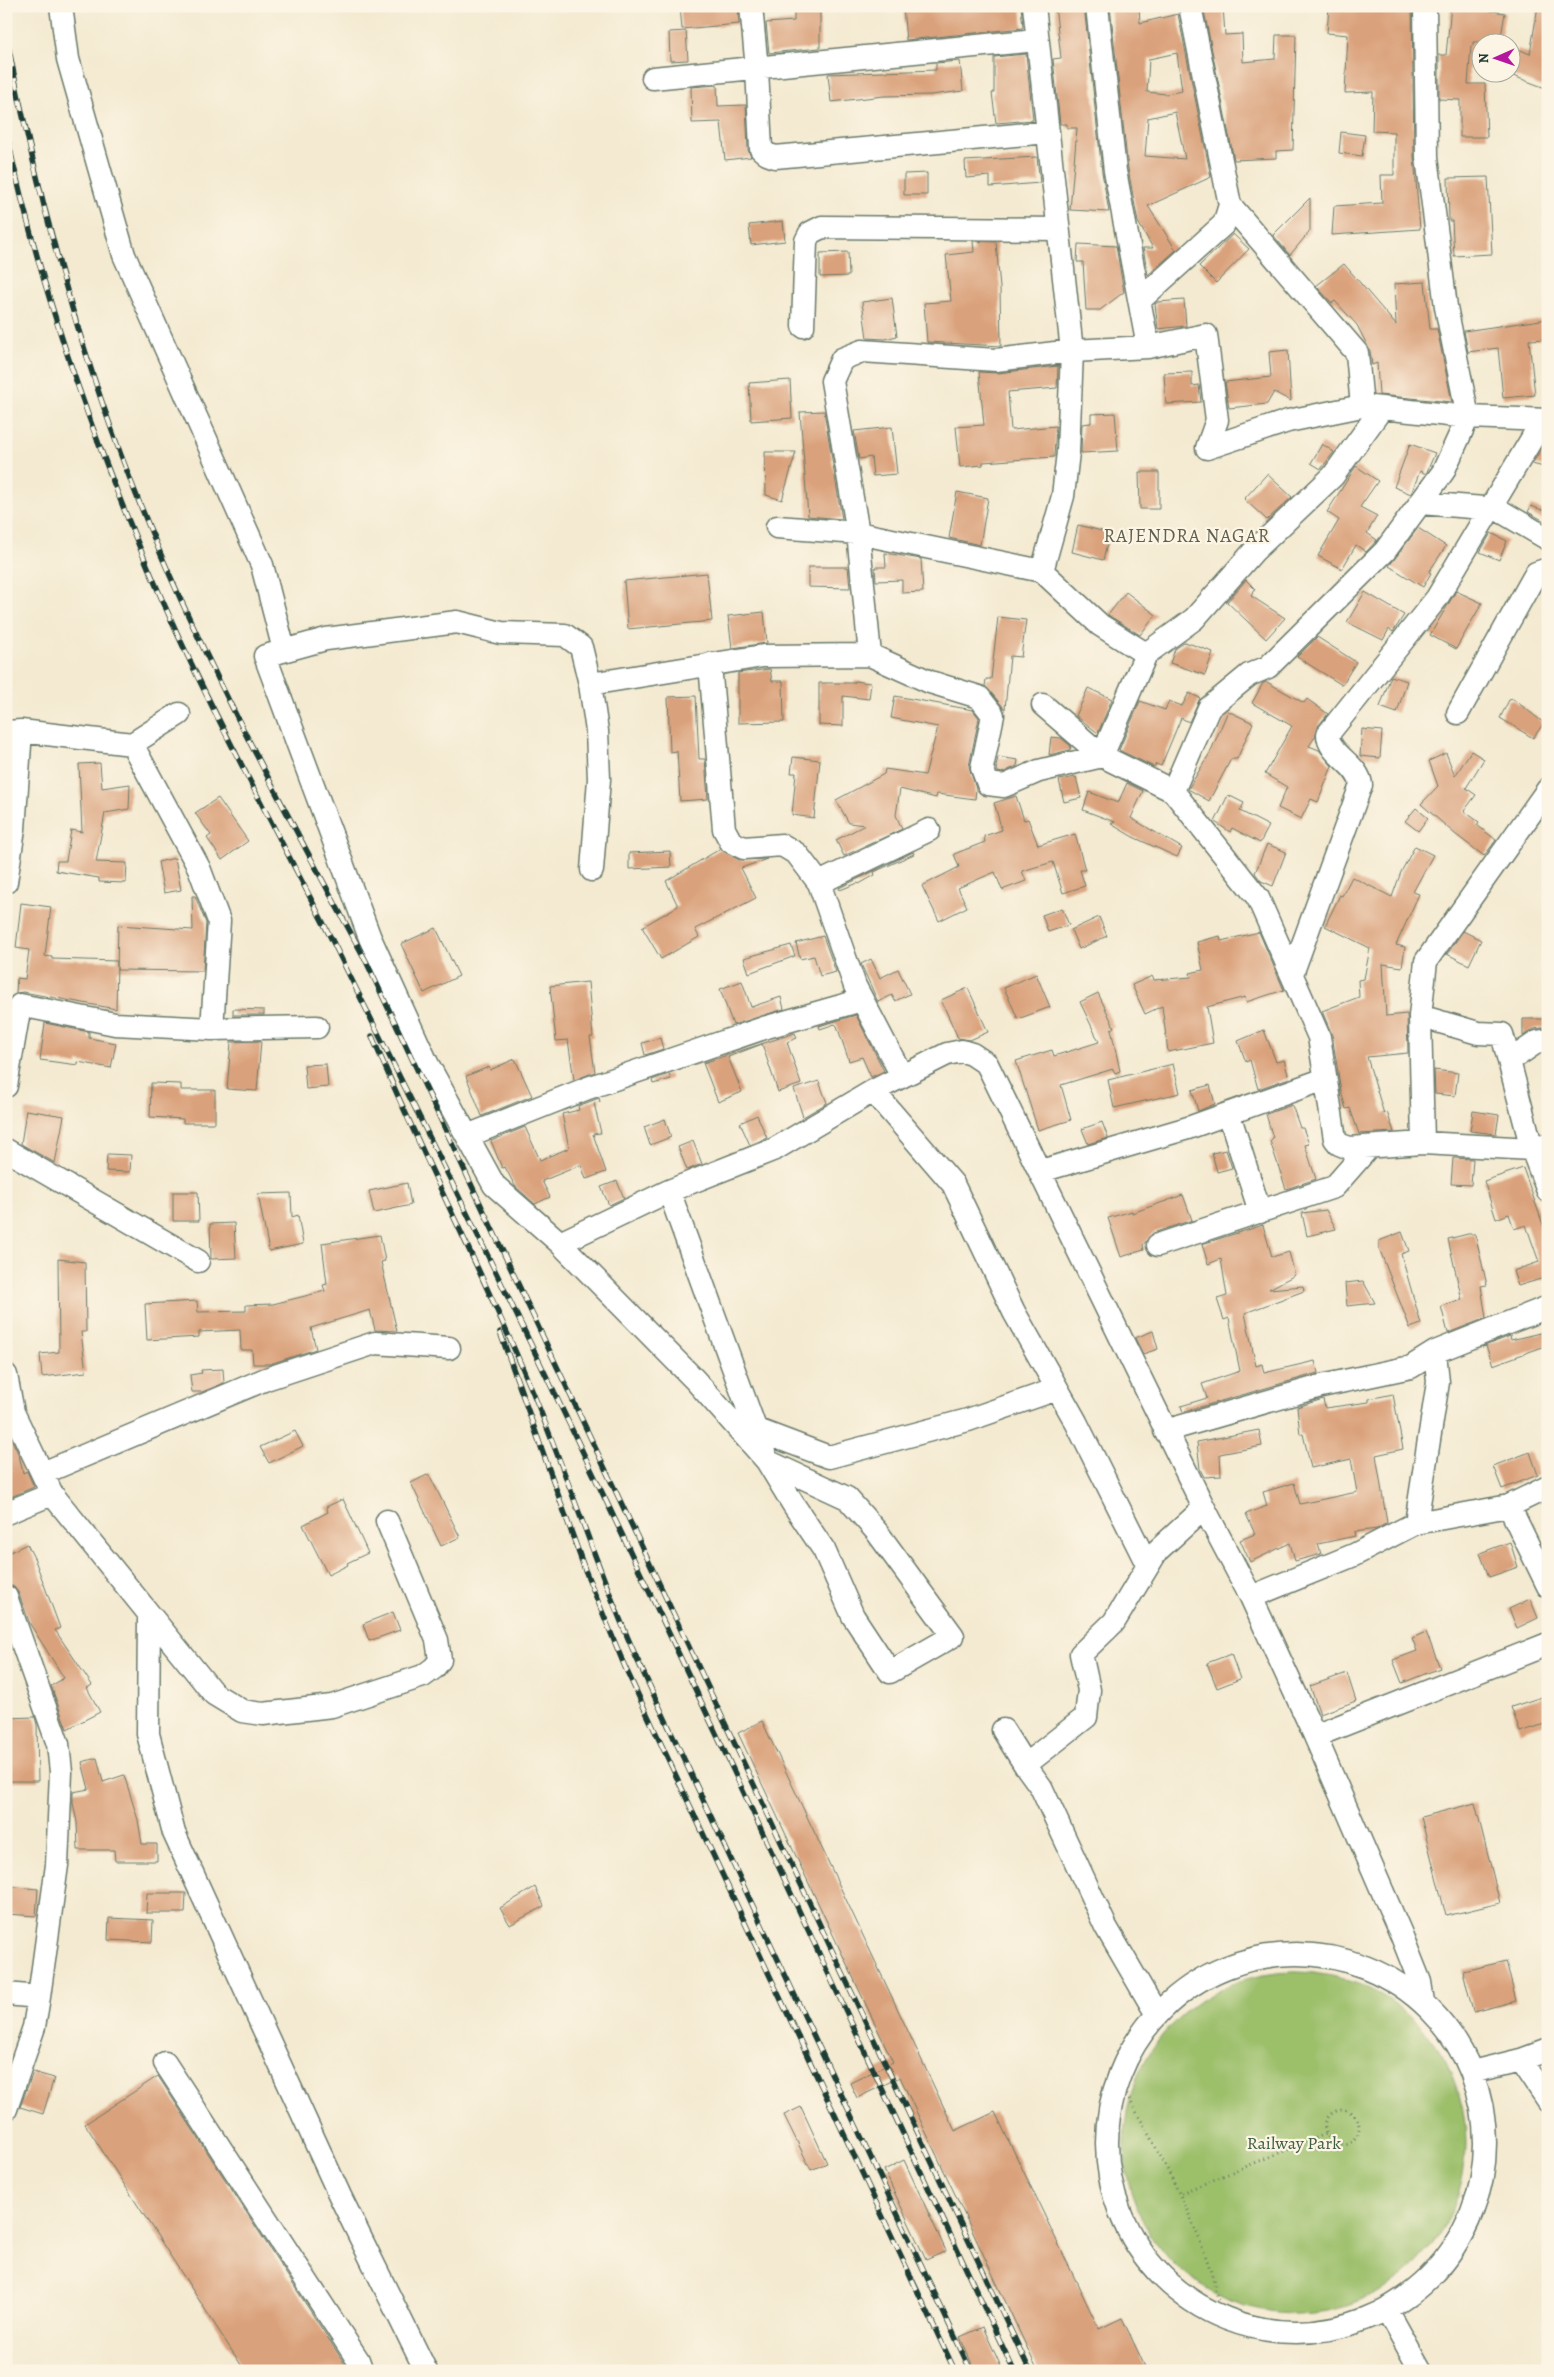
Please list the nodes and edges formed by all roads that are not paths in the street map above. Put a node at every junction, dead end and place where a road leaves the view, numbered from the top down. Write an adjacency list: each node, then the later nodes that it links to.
1 (61, 6): 27 (street)
2 (751, 6): 8 (street)
3 (1034, 6): 7 (street)
4 (1098, 6): 13 (street)
5 (1190, 6): 11 (street)
6 (1425, 6): 18 (street)
7 (1037, 40): 8 (street); 10 (street)
8 (757, 69): 9 (street); 10 (street)
9 (653, 78)
10 (1048, 132): 12 (street)
11 (1230, 205): 13 (street); 17 (street)
12 (1058, 229): 14 (street); 16 (street)
13 (1140, 300): 15 (street)
14 (802, 326)
15 (1148, 347): 16 (street); 17 (street)
16 (1072, 351): 23 (street); 26 (street)
17 (1372, 407): 18 (street); 28 (street)
18 (1468, 417): 19 (street); 20 (street)
19 (1546, 420): 21 (street)
20 (1420, 503): 21 (street); 39 (street)
21 (1490, 509): 24 (street); 44 (street)
22 (777, 527): 23 (street)
23 (858, 532): 26 (street); 29 (street)
24 (1548, 540)
25 (1548, 569): 33 (street)
26 (1042, 571): 28 (street)
27 (284, 650): 31 (street); 57 (street)
28 (1146, 654): 37 (street)
29 (870, 655): 30 (street); 37 (street)
30 (710, 664): 31 (street); 43 (street)
31 (590, 684): 41 (street)
32 (1043, 705): 37 (street)
33 (1458, 713)
34 (179, 714): 36 (street)
35 (14, 731): 36 (street); 42 (street)
36 (132, 744): 49 (street)
37 (1102, 756): 39 (street)
38 (1548, 788): 47 (street)
39 (1173, 791): 44 (street)
40 (929, 830): 43 (street)
41 (592, 870)
42 (6, 882)
43 (819, 883): 45 (street)
44 (1292, 974): 53 (street)
45 (862, 1000): 52 (street); 57 (street)
46 (13, 1002): 49 (street); 54 (street)
47 (1420, 1016): 51 (street); 58 (street)
48 (317, 1027): 49 (street)
49 (212, 1028)
50 (1548, 1040): 51 (street)
51 (1509, 1061): 60 (street)
52 (902, 1076): 55 (street); 62 (street)
53 (1326, 1079): 56 (street); 59 (street)
54 (6, 1086)
55 (873, 1091): 64 (street); 73 (street)
56 (1228, 1114): 62 (street); 65 (street)
57 (467, 1136): 66 (street)
58 (1423, 1142): 59 (street); 60 (street)
59 (1369, 1147): 65 (street)
60 (1540, 1147): 63 (street)
61 (6, 1150): 68 (street)
62 (1041, 1171): 75 (street)
63 (1548, 1190)
64 (669, 1191): 66 (street); 74 (street)
65 (1260, 1212): 67 (street)
66 (560, 1243): 76 (street)
67 (1158, 1245)
68 (198, 1261)
69 (1548, 1307): 71 (street)
70 (449, 1348): 77 (street)
71 (1435, 1352): 75 (street); 84 (street)
72 (6, 1375): 77 (street)
73 (1057, 1389): 74 (street); 85 (street)
74 (755, 1429): 76 (street)
75 (1165, 1431): 81 (street)
76 (767, 1461): 76 (street)
77 (43, 1473): 79 (street)
78 (1548, 1487): 80 (street)
79 (52, 1494): 82 (street); 89 (street)
80 (1509, 1506): 84 (street); 86 (street)
81 (1204, 1508): 85 (street); 87 (street)
82 (6, 1513)
83 (387, 1521): 89 (street)
84 (1416, 1524): 87 (street)
85 (1148, 1566): 93 (street)
86 (1548, 1586)
87 (1251, 1597): 92 (street)
88 (6, 1598): 95 (street)
89 (150, 1615): 106 (street)
90 (1548, 1644): 92 (street)
91 (1003, 1730): 93 (street)
92 (1315, 1736): 96 (street)
93 (1025, 1765): 97 (street)
94 (6, 1994): 95 (street)
95 (39, 1997): 103 (street)
96 (1423, 2002): 97 (street); 101 (street)
97 (1156, 2013): 104 (street)
98 (1548, 2050): 99 (street)
99 (1521, 2060): 101 (street); 102 (street)
100 (166, 2063): 105 (street)
101 (1472, 2072): 104 (street)
102 (1548, 2100)
103 (6, 2110)
104 (1387, 2310): 107 (street)
105 (362, 2371)
106 (426, 2371)
107 (1420, 2371)

